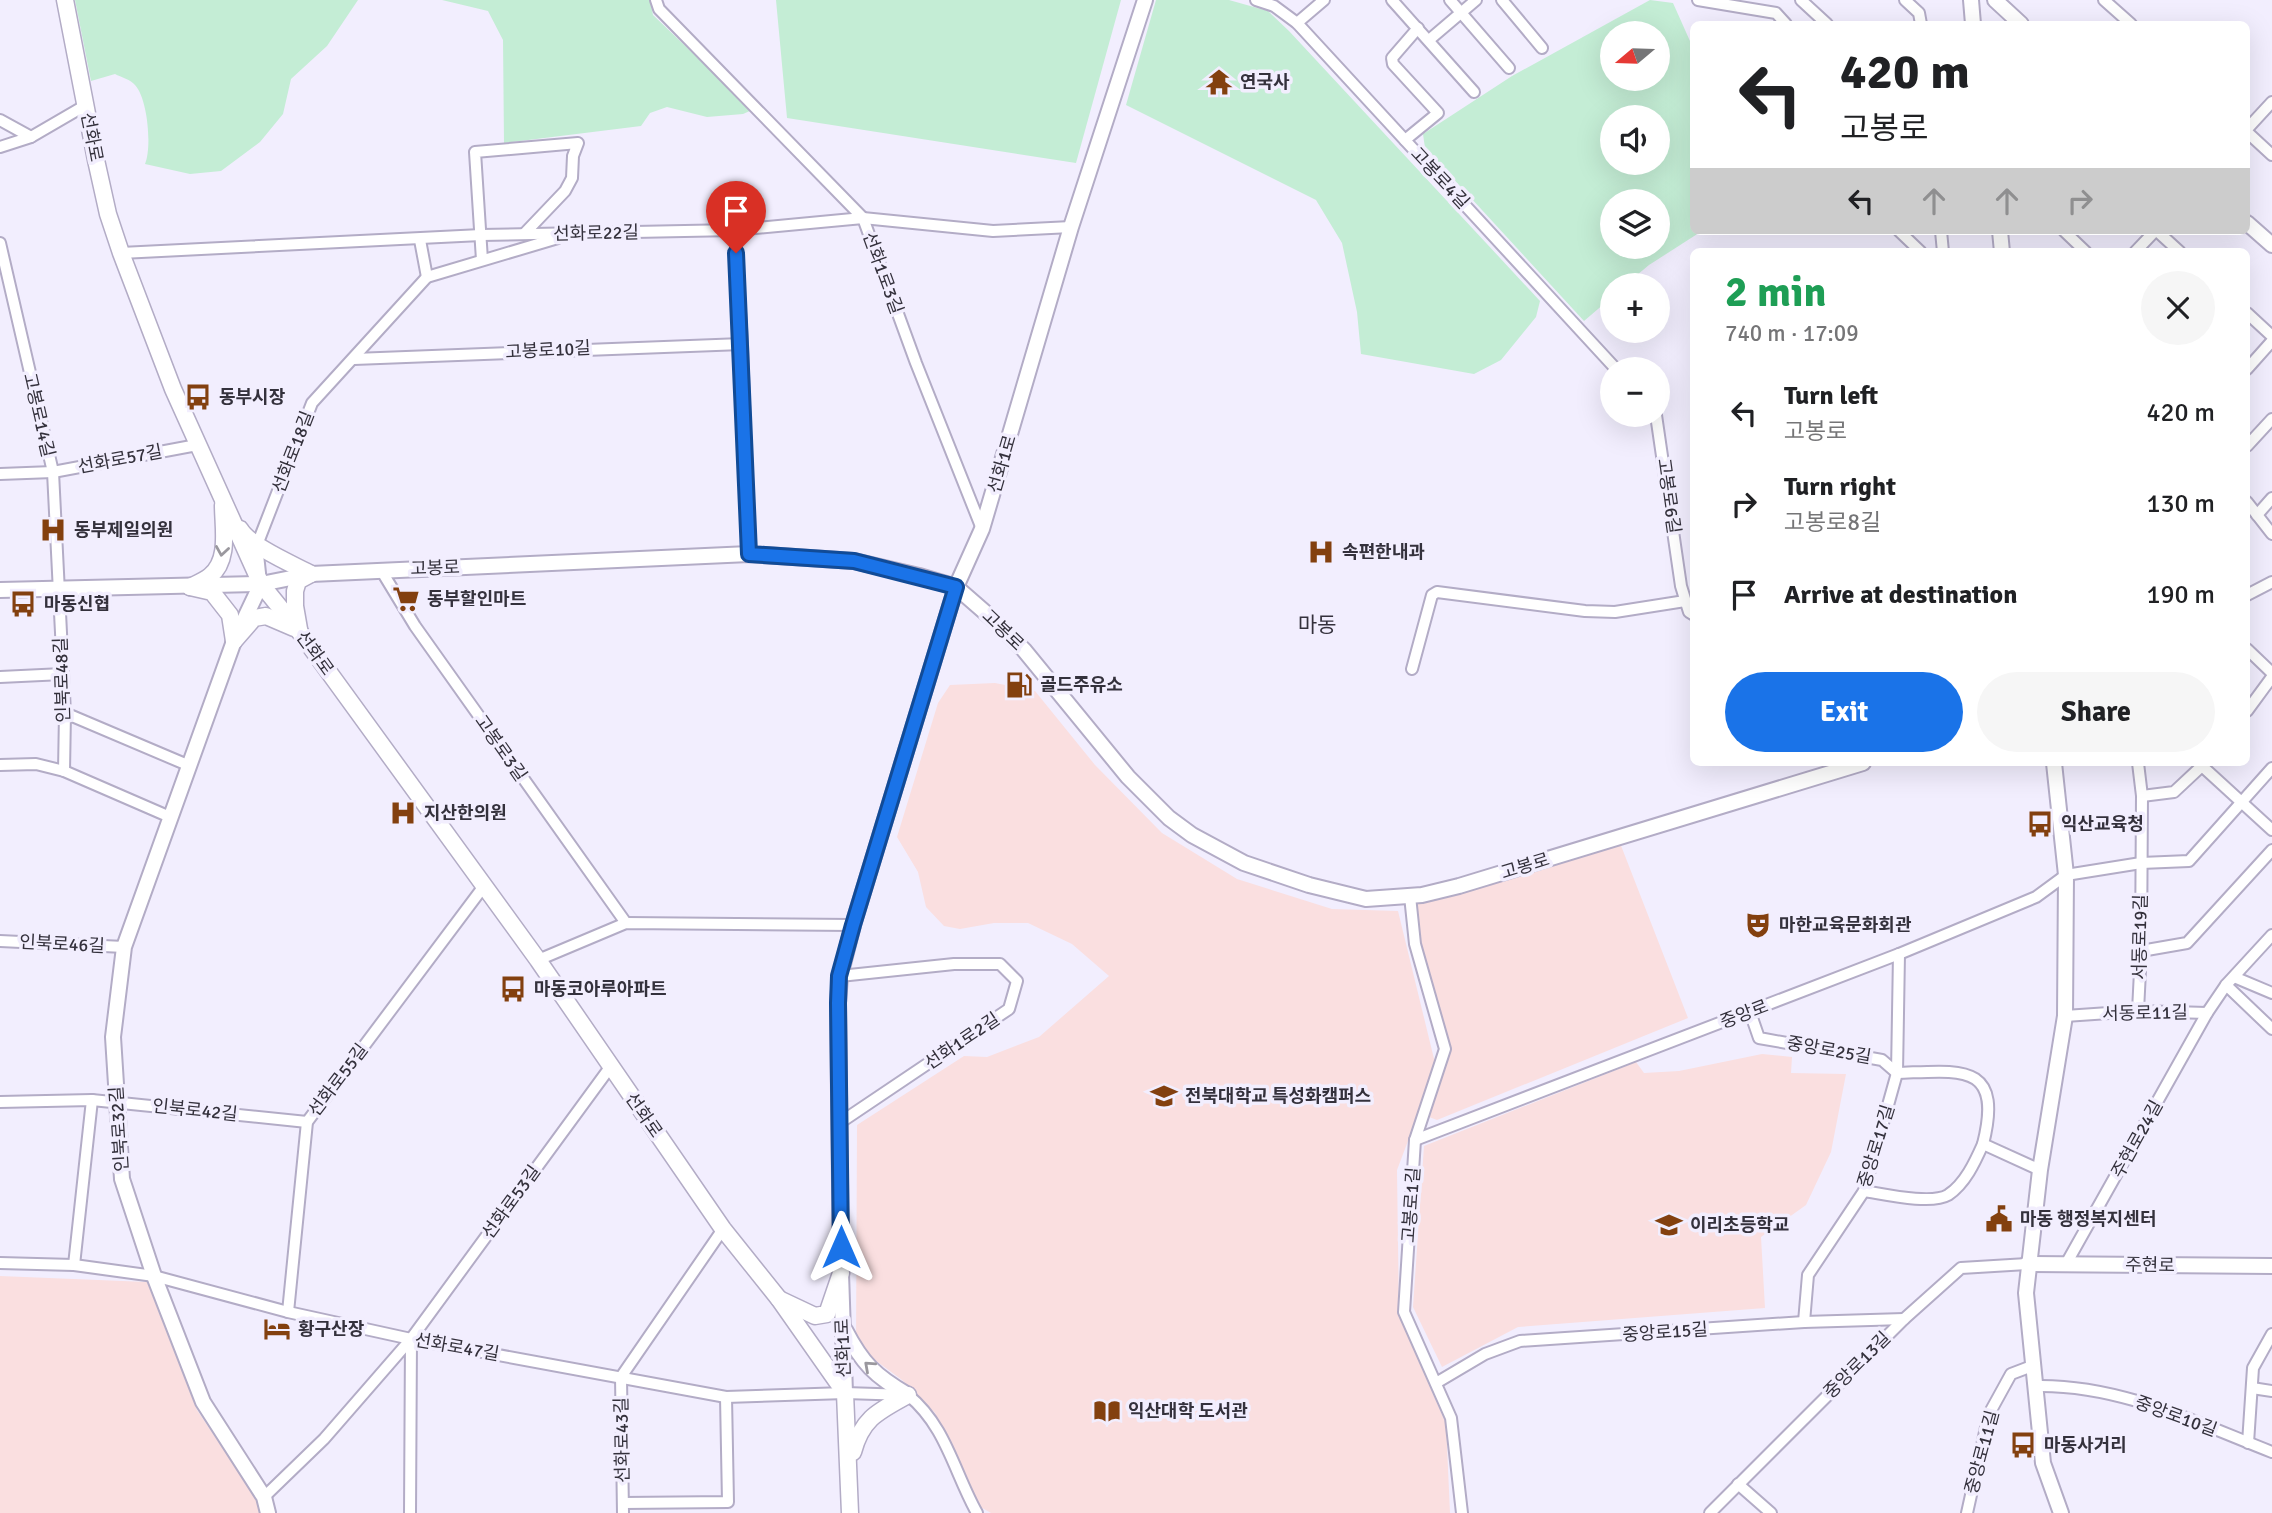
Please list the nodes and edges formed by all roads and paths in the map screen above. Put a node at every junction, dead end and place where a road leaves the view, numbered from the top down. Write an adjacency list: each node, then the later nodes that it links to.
1 (65, 0): 31 (main road, 선화로)
2 (656, 0): 39 (street, 선화1로3길)
3 (1144, 0): 41 (street, 선화1로)
4 (1256, 0): 24 (street, 고봉로4길)
5 (1324, 0): 24 (street)
6 (1392, 0): 25 (street)
7 (1450, 0): 16 (street)
8 (1476, 0): 16 (street)
9 (1502, 0): 27 (street)
10 (1698, 0): 17 (street)
11 (1801, 0): 18 (street)
12 (1905, 0): 19 (street)
13 (1971, 0): 20 (street)
14 (2104, 0): 23 (street)
15 (2003, 3): 21 (street); 22 (street)
16 (1462, 12): 26 (street); 28 (street)
17 (1783, 21)
18 (1824, 21)
19 (1920, 21)
20 (1973, 21)
21 (2000, 21)
22 (2018, 21)
23 (2128, 21)
24 (1297, 23): 36 (street, 고봉로4길)
25 (1418, 28): 26 (street); 36 (street)
26 (1429, 40): 29 (street)
27 (1542, 48)
28 (1509, 68)
29 (1474, 92)
30 (2272, 102): 33 (street)
31 (86, 105): 35 (street); 57 (main road, 선화로)
32 (0, 120): 35 (street)
33 (2250, 127)
34 (2250, 133): 38 (street)
35 (31, 136): 37 (street)
36 (1405, 140): 63 (street, 고봉로4길)
37 (0, 146)
38 (2272, 155)
39 (863, 218): 41 (street, 선화로22길); 42 (street, 선화로22길); 76 (street, 선화1로3길)
40 (2250, 226): 52 (street)
41 (1071, 227): 76 (street, 선화1로)
42 (735, 230): 45 (street, 선화로22길); 62 (street)
43 (524, 234): 44 (street, 선화로22길); 44 (street); 45 (street, 선화로22길)
44 (481, 235): 50 (street, 선화로22길); 58 (street)
45 (568, 235): 58 (street)
46 (1903, 235): 53 (street)
47 (2068, 235): 54 (street)
48 (2152, 235): 55 (street)
49 (2161, 235): 56 (street)
50 (420, 240): 57 (street, 선화로22길); 59 (street)
51 (0, 243): 70 (street, 고봉로14길)
52 (2272, 245)
53 (1917, 248)
54 (2082, 248)
55 (2139, 248)
56 (2175, 248)
57 (121, 253): 69 (main road, 선화로)
58 (482, 260): 59 (street)
59 (427, 276): 64 (street, 선화로18길)
60 (2250, 316): 61 (street)
61 (2272, 339): 65 (street)
62 (742, 344): 64 (street, 고봉로10길); 79 (street)
63 (1605, 357)
64 (354, 359): 78 (street, 선화로18길)
65 (2250, 365)
66 (2272, 419): 68 (street)
67 (1658, 427): 89 (street, 고봉로6길)
68 (2250, 443)
69 (197, 445): 70 (street, 선화로57길); 73 (main road, 선화로)
70 (53, 472): 71 (street, 선화로57길); 86 (street, 고봉로14길)
71 (0, 474)
72 (2272, 498): 75 (street)
73 (223, 499): 78 (main road); 83 (main road, 선화로); 84 (main road, one-way to 84)
74 (2250, 506): 75 (street)
75 (2257, 515): 77 (street)
76 (982, 529): 85 (street, 선화1로)
77 (2272, 534)
78 (257, 545): 81 (main road); 83 (street, 선화로18길)
79 (749, 554): 80 (street, 고봉로); 85 (street, 고봉로)
80 (381, 570): 81 (street, 고봉로); 118 (street, 고봉로3길)
81 (311, 574): 83 (street, 고봉로); 91 (main road)
82 (2272, 582): 88 (street)
83 (261, 584): 84 (street, 고봉로); 91 (main road, 선화로); 92 (street, 인북로32길)
84 (190, 587): 86 (street, 고봉로); 92 (main road)
85 (956, 587): 117 (street, 고봉로); 119 (street, 선화1로)
86 (58, 589): 87 (street, 고봉로); 95 (street, 인북로48길)
87 (0, 590)
88 (2250, 593)
89 (1685, 601): 90 (street, 고봉로6길); 94 (street)
90 (1690, 613)
91 (299, 631): 92 (main road); 116 (main road, 선화로)
92 (234, 641): 101 (street, 인북로32길)
93 (2250, 652): 96 (street)
94 (1412, 669)
95 (63, 674): 97 (street); 99 (street, 인북로48길)
96 (2272, 675): 98 (street)
97 (0, 677)
98 (2250, 707)
99 (65, 713): 101 (street); 108 (street, 인북로48길)
100 (0, 765): 108 (street)
101 (190, 766): 111 (street, 인북로32길)
102 (1845, 766): 117 (street, 고봉로)
103 (2054, 766): 115 (street)
104 (2138, 766): 109 (street, 서동로19길)
105 (2201, 766): 109 (street)
106 (2205, 766): 110 (street)
107 (2272, 768): 110 (street)
108 (64, 771): 111 (street)
109 (2142, 796): 114 (street, 서동로19길)
110 (2244, 802): 112 (street); 114 (street)
111 (170, 817): 122 (street, 인북로32길)
112 (2272, 830)
113 (2272, 850): 123 (street)
114 (2141, 863): 115 (street); 123 (street, 서동로19길)
115 (2066, 875): 124 (street, 중앙로); 132 (street)
116 (484, 886): 125 (main road, 선화로); 139 (street, 선화로55길)
117 (1410, 896): 141 (street, 고봉로1길)
118 (626, 923): 119 (street); 125 (street)
119 (853, 925): 126 (street, 선화1로)
120 (2272, 936): 127 (street, 서동로11길)
121 (0, 941): 122 (street, 인북로46길)
122 (124, 947): 137 (street, 인북로32길)
123 (2141, 951): 129 (street, 서동로19길)
124 (1899, 954): 130 (street, 중앙로); 135 (street, 중앙로17길)
125 (538, 960): 134 (main road, 선화로)
126 (839, 976): 140 (street, 선화1로); 140 (street, 선화1로2길)
127 (2230, 981): 128 (street); 131 (street, 서동로11길); 133 (street)
128 (2272, 993)
129 (2138, 1010): 131 (street, 서동로11길); 132 (street, 서동로11길)
130 (1750, 1012): 135 (street, 중앙로25길); 141 (street, 중앙로)
131 (2207, 1013): 148 (street, 주현로24길)
132 (2065, 1016): 143 (street)
133 (2272, 1029)
134 (611, 1066): 145 (main road, 선화로); 159 (street, 선화로53길)
135 (1897, 1073): 142 (street, 중앙로25길); 144 (street, 중앙로17길)
136 (92, 1100): 137 (street, 인북로42길); 138 (street, 인북로42길); 149 (street)
137 (115, 1101): 139 (street, 인북로42길); 152 (street, 인북로32길)
138 (0, 1102)
139 (307, 1122): 154 (street, 선화로55길)
140 (841, 1122): 151 (street, 선화1로)
141 (1415, 1140): 162 (street, 고봉로1길)
142 (1983, 1144): 143 (street); 144 (street, 중앙로25길)
143 (2040, 1170): 147 (street)
144 (1864, 1191): 156 (street, 중앙로17길)
145 (723, 1229): 153 (main road, 선화로); 161 (street)
146 (0, 1263): 149 (street, 선화로47길)
147 (2027, 1264): 148 (street, 주현로); 155 (street, 중앙로13길); 160 (street)
148 (2066, 1264): 150 (street, 주현로)
149 (75, 1265): 152 (street, 선화로47길)
150 (2272, 1266)
151 (841, 1273): 153 (main road); 157 (street, 선화1로)
152 (154, 1276): 154 (street, 선화로47길); 173 (street, 인북로32길)
153 (779, 1299): 166 (main road, 선화로)
154 (288, 1312): 159 (street, 선화로47길)
155 (1904, 1320): 156 (street, 중앙로15길); 172 (street, 중앙로13길)
156 (1804, 1322): 162 (street, 중앙로15길)
157 (842, 1326): 166 (street, 선화1로); 167 (street, one-way to 157)
158 (2272, 1334): 164 (street)
159 (411, 1339): 161 (street, 선화로47길); 173 (street, 선화로53길); 176 (street)
160 (2032, 1366): 163 (street); 182 (street, 중앙로11길)
161 (621, 1377): 168 (street, 선화로47길); 174 (street, 선화로43길)
162 (1436, 1383): 179 (street, 고봉로1길)
163 (2035, 1386): 169 (street, 중앙로10길); 183 (street)
164 (2252, 1388): 165 (street); 169 (street)
165 (2272, 1391)
166 (845, 1393): 167 (street); 168 (street, 선화로47길); 171 (main road)
167 (908, 1395): 171 (main road); 178 (street)
168 (726, 1397): 174 (street, 선화로43길)
169 (2248, 1443): 170 (street, 중앙로10길)
170 (2272, 1452)
171 (849, 1468): 177 (main road)
172 (1738, 1484): 180 (street, 중앙로13길); 181 (street)
173 (264, 1497): 175 (street, 인북로32길)
174 (624, 1508)
175 (268, 1513)
176 (410, 1513)
177 (850, 1513)
178 (977, 1513)
179 (1462, 1513)
180 (1710, 1513)
181 (1771, 1513)
182 (1967, 1513)
183 (2061, 1513)

